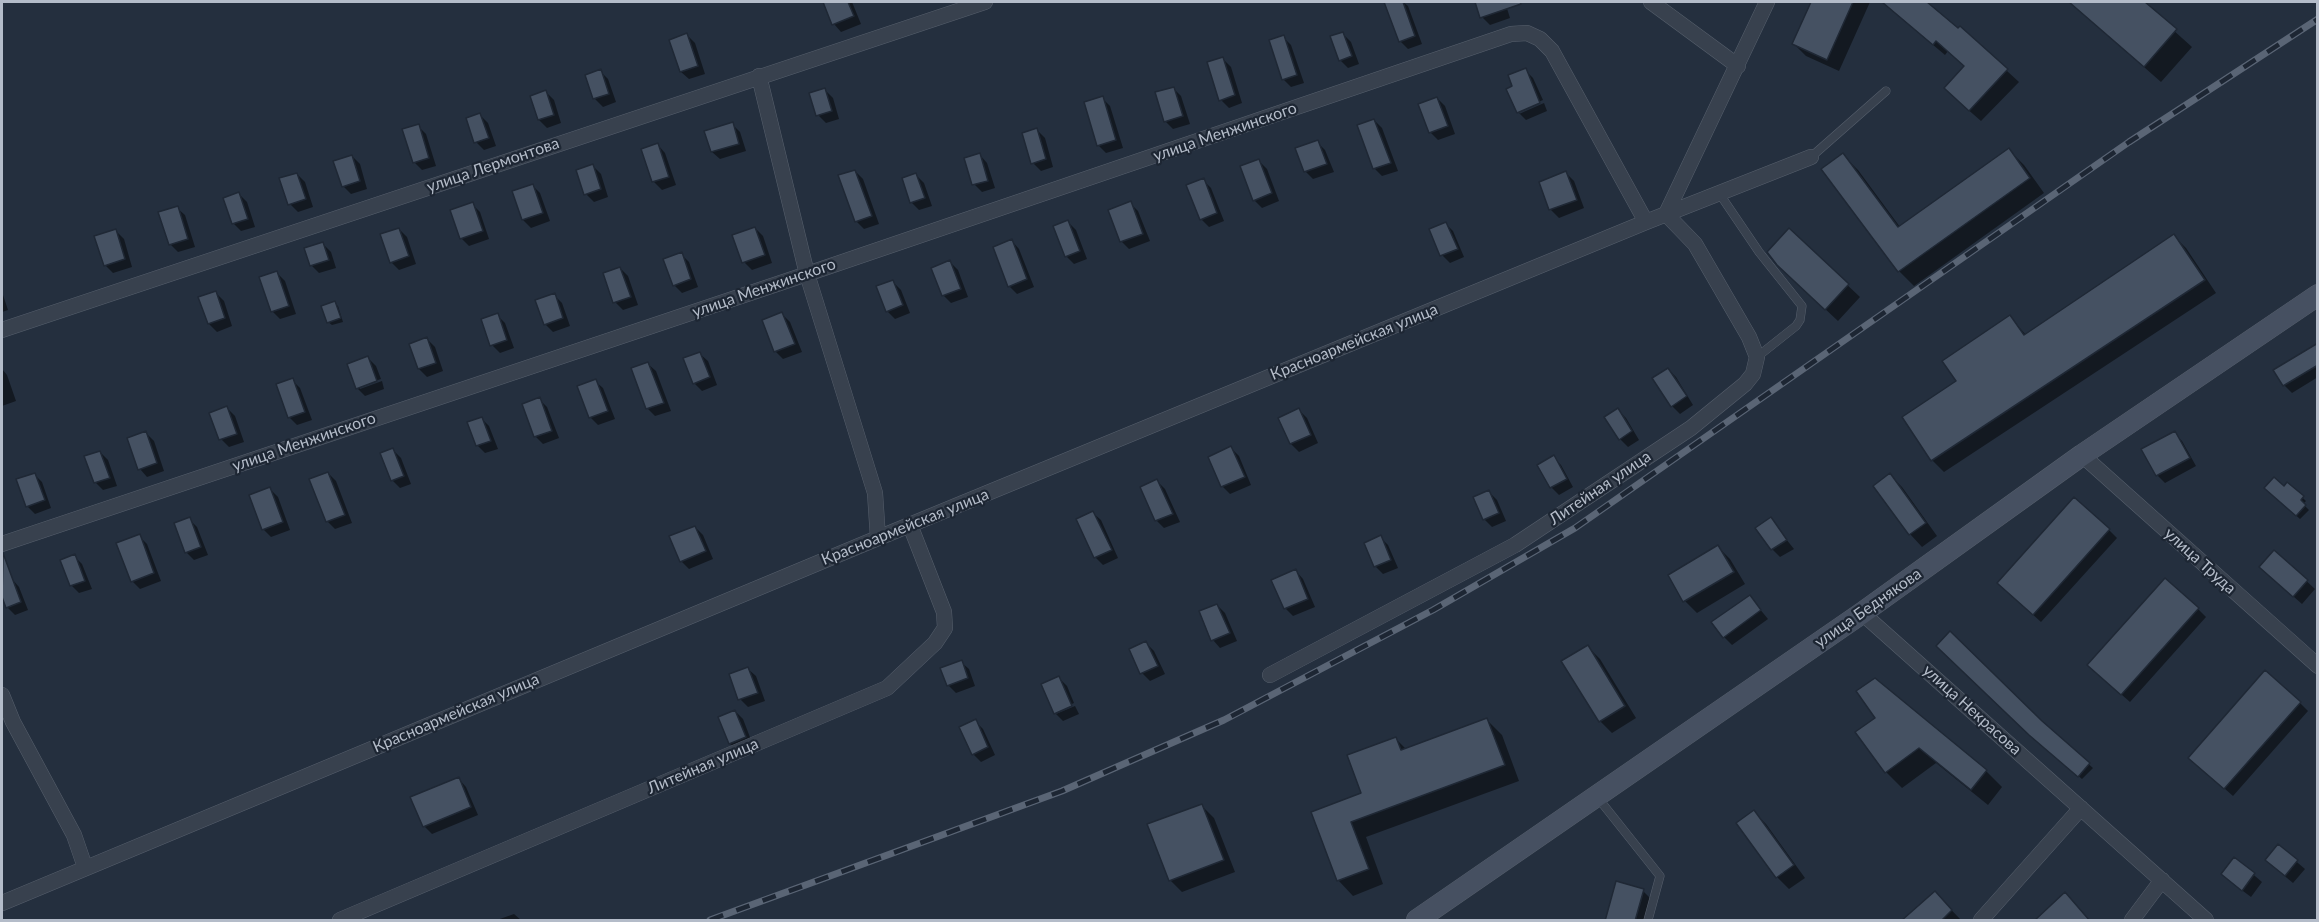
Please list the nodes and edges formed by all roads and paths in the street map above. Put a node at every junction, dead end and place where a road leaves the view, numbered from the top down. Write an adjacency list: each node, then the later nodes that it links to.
1 (985, 2): 5 (street, улица Лермонтова)
2 (1651, 2): 4 (street)
3 (1767, 2): 4 (street)
4 (1738, 66): 9 (street)
5 (759, 76): 11 (street); 13 (street, улица Лермонтова)
6 (1886, 91): 7 (lane)
7 (1811, 157): 8 (street, Красноармейская улица)
8 (1719, 193): 9 (street, Красноармейская улица); 14 (lane)
9 (1666, 214): 10 (street, Красноармейская улица); 14 (street)
10 (1646, 222): 11 (street, улица Менжинского); 16 (street, Красноармейская улица)
11 (807, 274): 17 (street); 18 (street, улица Менжинского)
12 (2316, 299): 15 (street, улица Беднякова)
13 (2, 330)
14 (1757, 357): 21 (street, Литейная улица)
15 (2082, 455): 19 (street, улица Беднякова); 20 (street, улица Труда)
16 (910, 525): 17 (street, Красноармейская улица); 29 (street, Литейная улица)
17 (878, 538): 25 (street, Красноармейская улица)
18 (2, 544)
19 (1862, 613): 23 (street, улица Беднякова); 24 (street, улица Некрасова)
20 (2318, 666)
21 (1270, 675)
22 (2, 695): 25 (street)
23 (1597, 796): 28 (street, улица Беднякова); 30 (lane)
24 (2081, 807): 26 (street, улица Некрасова); 31 (street)
25 (85, 867): 27 (street, Красноармейская улица)
26 (2162, 880): 32 (street); 33 (street, улица Некрасова)
27 (2, 903)
28 (1419, 920)
29 (340, 921)
30 (1648, 921)
31 (1981, 921)
32 (2133, 921)
33 (2206, 921)

